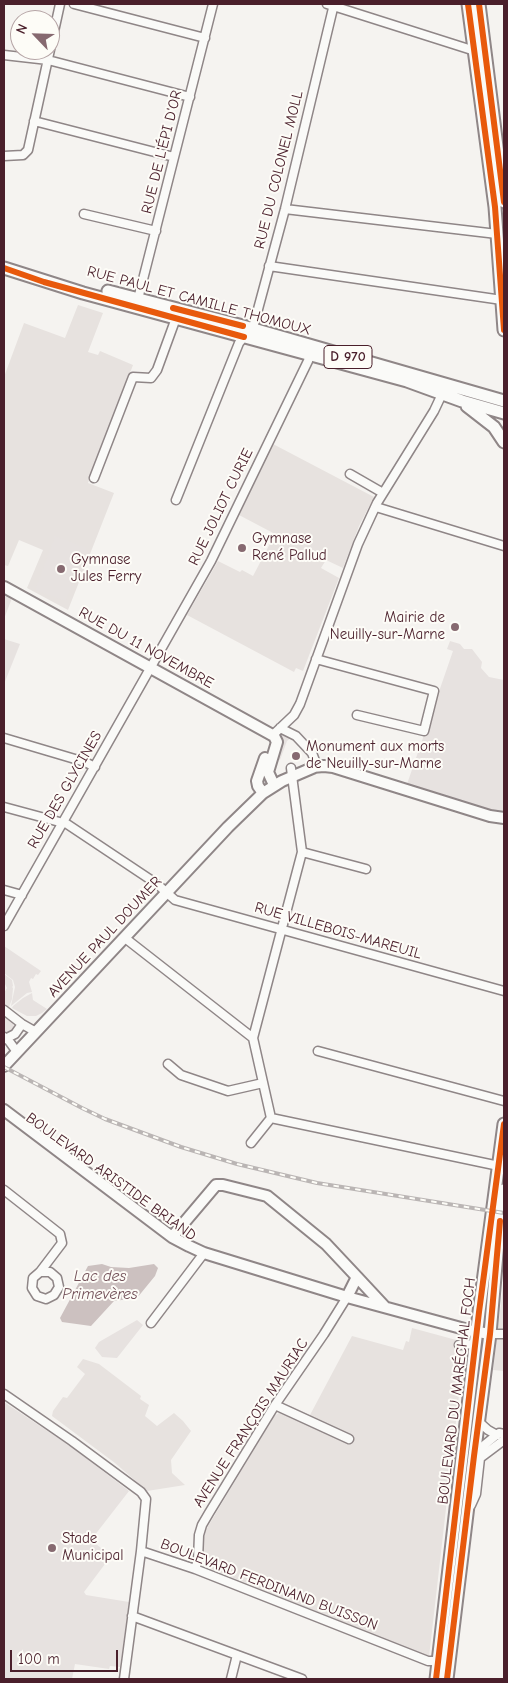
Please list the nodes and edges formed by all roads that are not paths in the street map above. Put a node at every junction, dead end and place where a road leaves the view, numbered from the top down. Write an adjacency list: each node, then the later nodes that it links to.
1 (74, 4): 6 (street)
2 (213, 4): 6 (street, RUE DE L'ÉPI D'OR)
3 (331, 4): 7 (street); 16 (street, RUE DU COLONEL MOLL)
4 (468, 4): 7 (main road)
5 (479, 4): 11 (main road)
6 (205, 38): 9 (street, RUE DE L'ÉPI D'OR)
7 (476, 51): 11 (main road)
8 (48, 60): 9 (street); 10 (street)
9 (190, 97): 13 (street, RUE DE L'ÉPI D'OR)
10 (34, 121): 12 (street); 13 (street)
11 (494, 123): 14 (main road); 15 (main road)
12 (4, 156)
13 (174, 157): 19 (street, RUE DE L'ÉPI D'OR)
14 (503, 188): 15 (main road)
15 (499, 205): 18 (street); 20 (main road)
16 (285, 209): 20 (street); 21 (street, RUE DU COLONEL MOLL)
17 (84, 214): 19 (street)
18 (504, 224)
19 (156, 231): 24 (street, RUE DE L'ÉPI D'OR)
20 (497, 234): 23 (main road)
21 (269, 266): 23 (street); 27 (street, RUE DU COLONEL MOLL)
22 (4, 268): 24 (main road, RUE PAUL ET CAMILLE THOMOUX / D 970)
23 (502, 300): 26 (main road)
24 (137, 303): 25 (main road, RUE PAUL ET CAMILLE THOMOUX / D 970); 27 (main road, RUE PAUL ET CAMILLE THOMOUX / D 970)
25 (176, 318): 27 (main road, RUE PAUL ET CAMILLE THOMOUX / D 970); 35 (street)
26 (504, 330)
27 (247, 333): 28 (main road, RUE PAUL ET CAMILLE THOMOUX / D 970); 37 (street, RUE DU COLONEL MOLL)
28 (311, 351): 29 (main road, RUE PAUL ET CAMILLE THOMOUX / D 970); 31 (main road, RUE PAUL ET CAMILLE THOMOUX / D 970); 42 (street, RUE JOLIOT CURIE)
29 (442, 394): 30 (main road, RUE PAUL ET CAMILLE THOMOUX / D 970); 36 (street)
30 (462, 401): 32 (main road, RUE PAUL ET CAMILLE THOMOUX / D 970); 33 (main road)
31 (504, 401)
32 (504, 413)
33 (504, 442)
34 (350, 474): 36 (street)
35 (94, 478)
36 (383, 493): 38 (street)
37 (176, 500)
38 (376, 507): 39 (street); 41 (street)
39 (504, 546)
40 (4, 587): 42 (main road, RUE DU 11 NOVEMBRE)
41 (316, 659): 43 (street); 44 (street)
42 (151, 668): 44 (main road, RUE DU 11 NOVEMBRE); 47 (street, RUE DES GLYCINES)
43 (357, 715)
44 (277, 732): 46 (street); 49 (main road); 50 (main road, AVENUE PAUL DOUMER)
45 (4, 738): 47 (street)
46 (317, 766): 48 (main road, AVENUE PAUL DOUMER); 52 (main road, AVENUE PAUL DOUMER)
47 (95, 767): 53 (street, RUE DES GLYCINES)
48 (291, 771): 49 (main road, AVENUE PAUL DOUMER); 54 (street)
49 (273, 782): 50 (main road, AVENUE PAUL DOUMER)
50 (261, 790): 57 (main road, AVENUE PAUL DOUMER)
51 (4, 807): 53 (street, RUE VILLEBOIS-MAREUIL)
52 (504, 818)
53 (62, 822): 57 (street, RUE VILLEBOIS-MAREUIL); 58 (street, RUE DES GLYCINES)
54 (302, 852): 55 (street); 60 (street)
55 (366, 869)
56 (4, 890): 58 (street)
57 (166, 893): 60 (street, RUE VILLEBOIS-MAREUIL); 61 (main road, AVENUE PAUL DOUMER)
58 (22, 895): 59 (street, RUE DES GLYCINES)
59 (4, 926)
60 (282, 930): 62 (street, RUE VILLEBOIS-MAREUIL); 67 (street)
61 (125, 938): 65 (main road, AVENUE PAUL DOUMER); 67 (street)
62 (504, 991)
63 (4, 1010): 64 (street)
64 (22, 1024): 65 (street); 66 (street)
65 (36, 1032): 69 (main road, AVENUE PAUL DOUMER)
66 (5, 1038): 69 (street)
67 (254, 1038): 72 (street)
68 (318, 1051): 73 (street)
69 (17, 1052): 71 (main road, AVENUE PAUL DOUMER)
70 (168, 1064): 72 (street)
71 (4, 1066)
72 (263, 1083): 76 (street)
73 (504, 1102)
74 (4, 1110): 83 (main road, BOULEVARD ARISTIDE BRIAND)
75 (4, 1117): 84 (main road, BOULEVARD ARISTIDE BRIAND)
76 (271, 1118): 78 (street); 79 (street)
77 (504, 1124): 79 (main road, BOULEVARD DU MARÉCHAL FOCH)
78 (251, 1143)
79 (499, 1166): 85 (main road, BOULEVARD DU MARÉCHAL FOCH)
80 (4, 1190): 86 (street)
81 (504, 1190): 82 (main road, BOULEVARD DU MARÉCHAL FOCH)
82 (503, 1205): 92 (main road, BOULEVARD DU MARÉCHAL FOCH)
83 (172, 1237): 84 (main road, BOULEVARD ARISTIDE BRIAND); 87 (main road)
84 (203, 1255): 88 (main road, BOULEVARD ARISTIDE BRIAND); 90 (street)
85 (486, 1262): 91 (main road, BOULEVARD DU MARÉCHAL FOCH); 92 (main road)
86 (40, 1272)
87 (356, 1276): 88 (main road); 89 (main road)
88 (347, 1297): 89 (main road, BOULEVARD ARISTIDE BRIAND); 98 (street, AVENUE FRANÇOIS MAURIAC)
89 (387, 1308): 91 (main road, BOULEVARD ARISTIDE BRIAND)
90 (151, 1323)
91 (476, 1332): 92 (main road, BOULEVARD ARISTIDE BRIAND); 94 (main road, BOULEVARD DU MARÉCHAL FOCH); 96 (main road)
92 (490, 1334): 93 (street); 96 (main road, BOULEVARD DU MARÉCHAL FOCH)
93 (504, 1334)
94 (475, 1344): 95 (street); 102 (main road, BOULEVARD DU MARÉCHAL FOCH)
95 (459, 1345)
96 (484, 1374): 99 (main road, BOULEVARD DU MARÉCHAL FOCH)
97 (4, 1394): 103 (street, BOULEVARD FERDINAND BUISSON)
98 (275, 1405): 101 (street); 104 (street, AVENUE FRANÇOIS MAURIAC)
99 (479, 1422): 100 (street); 102 (main road, BOULEVARD DU MARÉCHAL FOCH)
100 (502, 1436): 102 (street)
101 (349, 1439)
102 (472, 1456): 107 (main road, BOULEVARD DU MARÉCHAL FOCH); 107 (main road, BOULEVARD DU MARÉCHAL FOCH)
103 (141, 1551): 104 (street, BOULEVARD FERDINAND BUISSON); 105 (street)
104 (196, 1569): 107 (street, BOULEVARD FERDINAND BUISSON)
105 (132, 1616): 106 (street); 108 (street)
106 (237, 1655): 109 (street); 110 (street)
107 (440, 1661): 111 (main road); 112 (main road)
108 (124, 1679)
109 (231, 1679)
110 (302, 1679)
111 (436, 1679)
112 (447, 1679)

